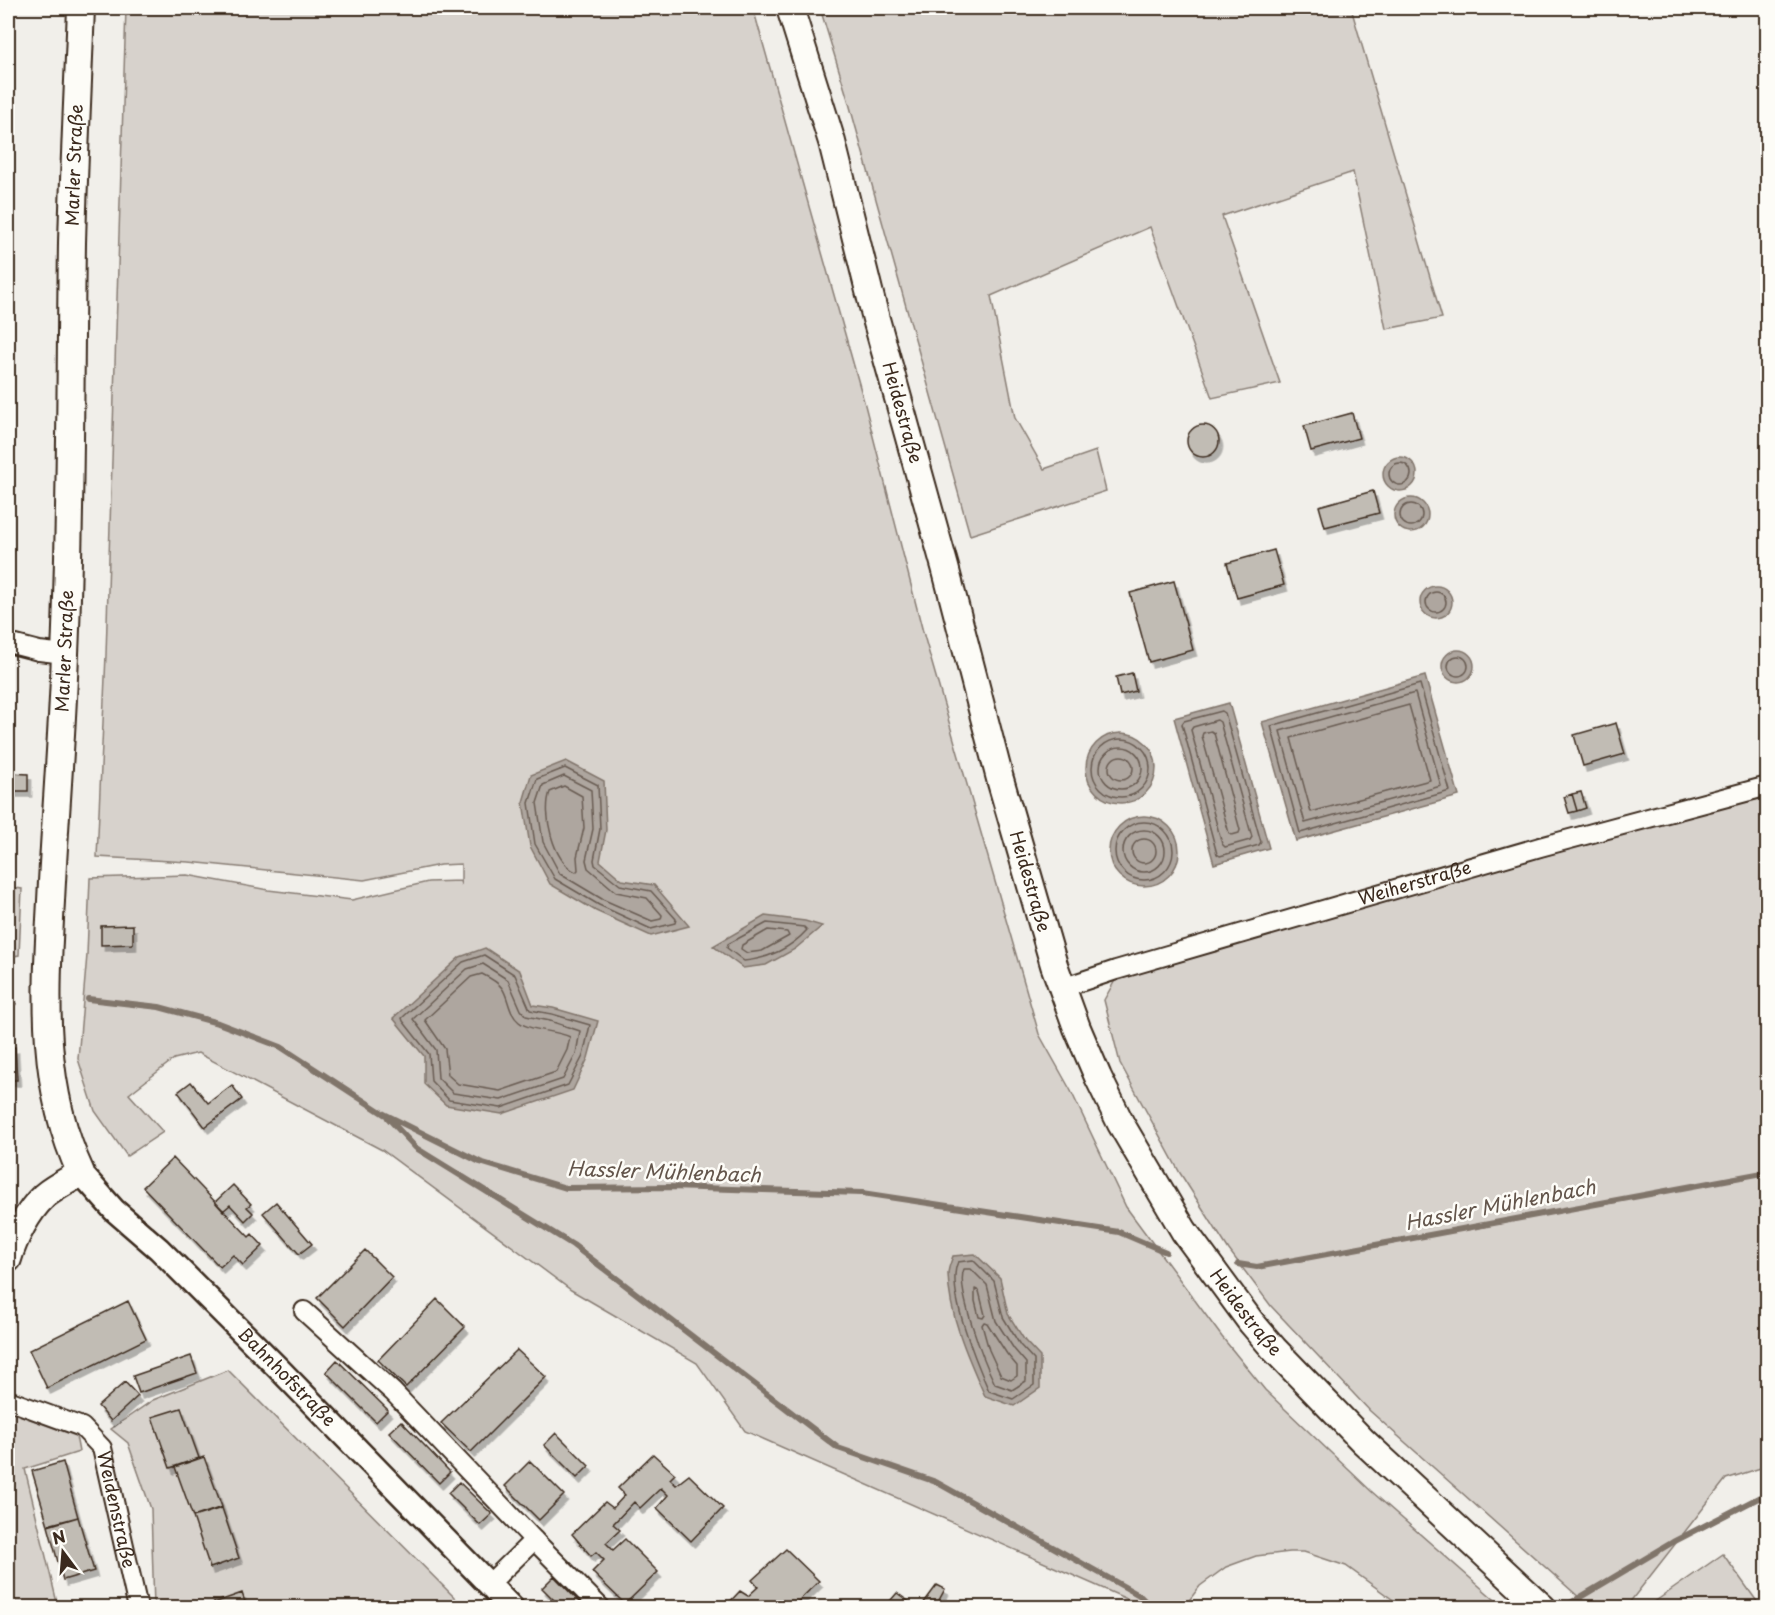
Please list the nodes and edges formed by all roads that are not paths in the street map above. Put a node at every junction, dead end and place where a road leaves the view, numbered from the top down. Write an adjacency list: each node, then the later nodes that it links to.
1 (81, 8): 4 (main road, Marler Straße)
2 (790, 8): 6 (main road, Heidestraße)
3 (8, 643): 4 (street)
4 (66, 654): 7 (main road, Marler Straße)
5 (1767, 786): 6 (street, Weiherstraße)
6 (1062, 988): 13 (main road, Heidestraße)
7 (81, 1173): 8 (main road); 12 (street, Bahnhofstraße)
8 (8, 1254)
9 (304, 1311): 11 (street)
10 (8, 1400): 14 (street, Weidenstraße)
11 (534, 1540): 12 (street); 16 (street)
12 (488, 1585): 15 (street, Bahnhofstraße)
13 (1541, 1606)
14 (138, 1608)
15 (512, 1608)
16 (601, 1608)

